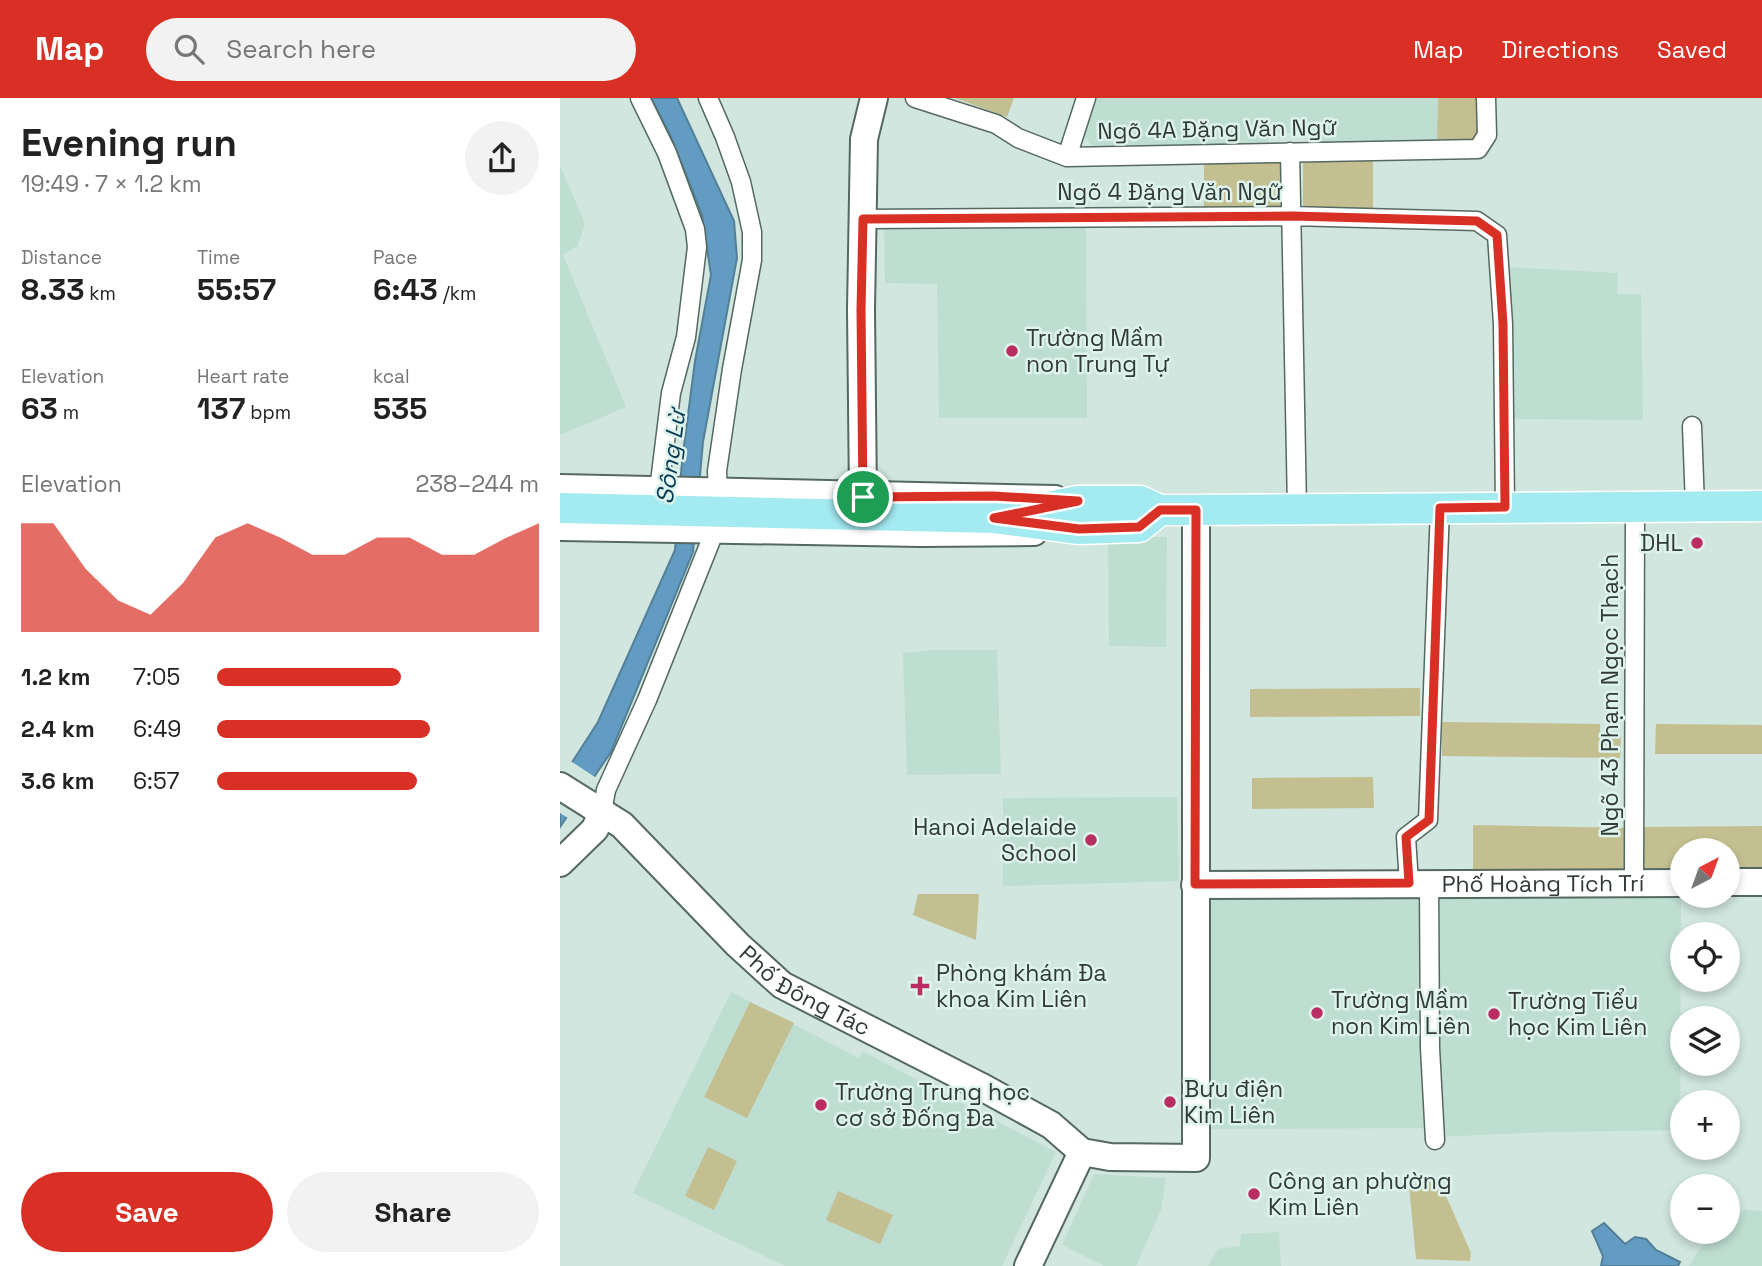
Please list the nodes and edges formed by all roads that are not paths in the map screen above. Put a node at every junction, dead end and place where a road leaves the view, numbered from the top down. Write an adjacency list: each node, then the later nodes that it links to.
1 (640, 98): 13 (street)
2 (708, 98): 14 (street)
3 (874, 98): 10 (street)
4 (915, 98): 8 (street, Ngõ 4A Đặng Văn Ngữ)
5 (1086, 98): 8 (street)
6 (1486, 98): 7 (street, Ngõ 4A Đặng Văn Ngữ)
7 (1290, 152): 8 (street, Ngõ 4A Đặng Văn Ngữ); 9 (street)
8 (1067, 157)
9 (1292, 216): 10 (street, Ngõ 4 Đặng Văn Ngữ); 18 (street, Ngõ 4 Đặng Văn Ngữ); 21 (street)
10 (863, 219): 15 (street)
11 (1692, 426): 16 (street)
12 (560, 488): 13 (street)
13 (659, 490): 14 (street)
14 (718, 493): 15 (street)
15 (863, 497): 24 (street)
16 (1695, 506): 17 (main road); 19 (main road)
17 (1762, 506)
18 (1505, 507): 19 (main road); 22 (main road)
19 (1635, 507): 33 (street, Ngõ 43 Phạm Ngọc Thạch)
20 (560, 508): 24 (main road)
21 (1297, 508): 22 (main road); 23 (main road)
22 (1440, 508): 32 (street)
23 (1196, 510): 24 (main road); 35 (street)
24 (1079, 515): 26 (street)
25 (560, 527): 26 (street)
26 (710, 530): 28 (street)
27 (560, 786): 28 (street, Phố Đông Tác)
28 (595, 808): 29 (street); 37 (street, Phố Đông Tác)
29 (560, 863)
30 (1740, 882): 31 (street)
31 (1762, 882)
32 (1419, 883): 33 (street, Phố Hoàng Tích Trí); 35 (street, Phố Hoàng Tích Trí); 36 (street)
33 (1634, 883): 34 (street, Phố Hoàng Tích Trí)
34 (1670, 883)
35 (1195, 884): 37 (street)
36 (1435, 1140)
37 (1082, 1152): 38 (street)
38 (1028, 1266)

